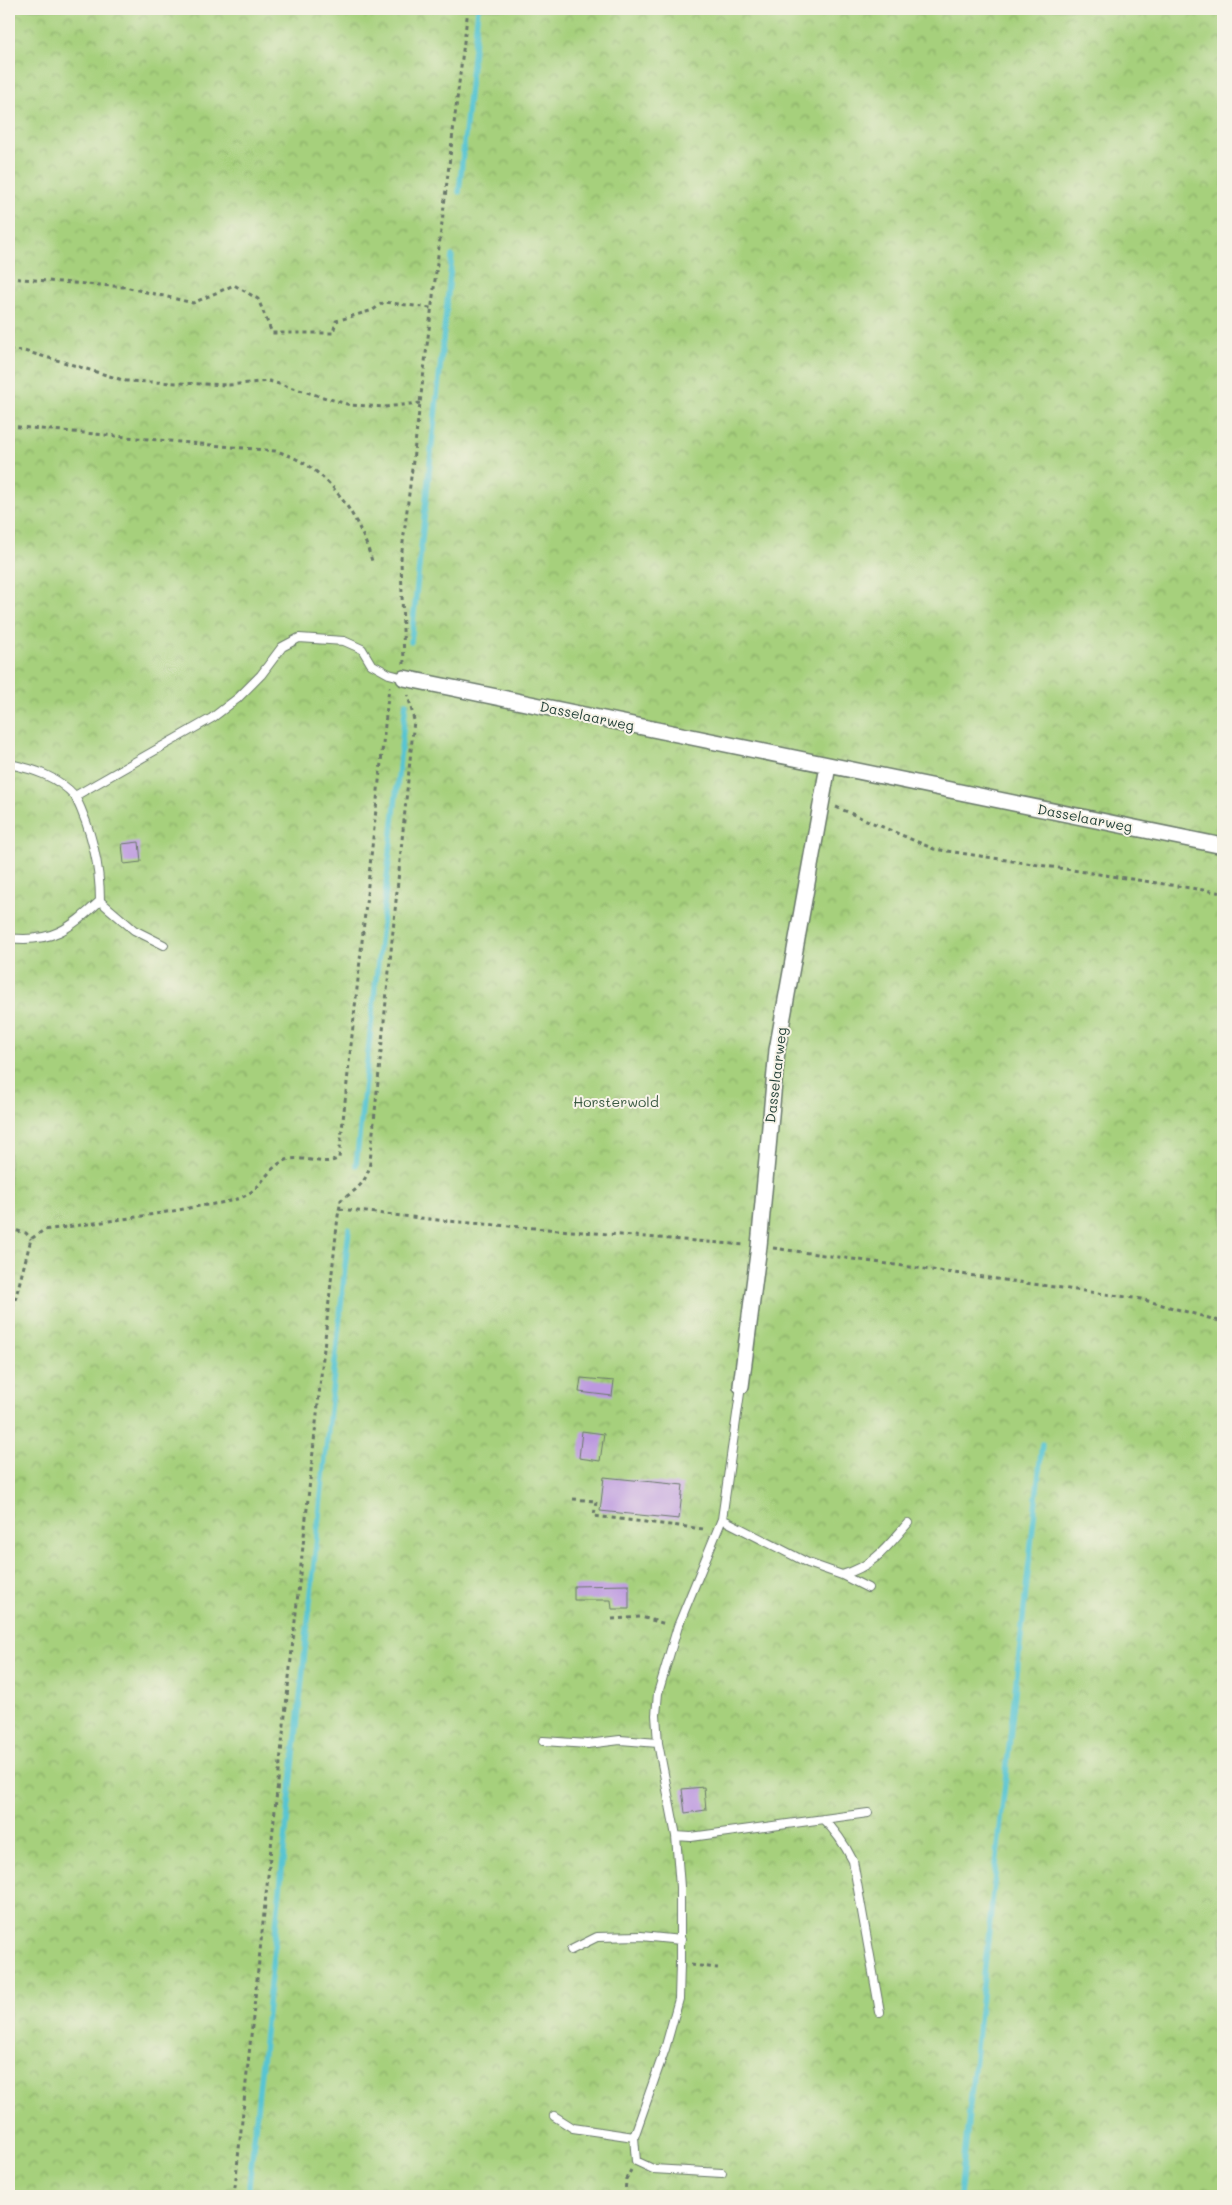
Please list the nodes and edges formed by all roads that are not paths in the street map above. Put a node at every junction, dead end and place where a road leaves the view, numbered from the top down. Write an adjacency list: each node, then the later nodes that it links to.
1 (397, 676): 3 (street, Dasselaarweg); 4 (lane)
2 (9, 764): 4 (lane)
3 (828, 766): 5 (street, Dasselaarweg); 9 (street, Dasselaarweg)
4 (75, 796): 6 (lane)
5 (1223, 846)
6 (100, 901): 7 (lane); 8 (lane)
7 (9, 938)
8 (164, 945)
9 (741, 1386): 10 (lane)
10 (722, 1519): 12 (lane); 15 (lane)
11 (908, 1523): 12 (lane)
12 (842, 1575): 13 (lane)
13 (868, 1588)
14 (542, 1741): 15 (lane)
15 (658, 1743): 18 (lane)
16 (868, 1814): 17 (lane)
17 (823, 1819): 18 (lane); 21 (lane)
18 (676, 1836): 19 (lane)
19 (681, 1940): 20 (lane); 23 (lane)
20 (570, 1950)
21 (880, 2012)
22 (554, 2116): 23 (lane)
23 (634, 2137): 24 (lane)
24 (722, 2173)

